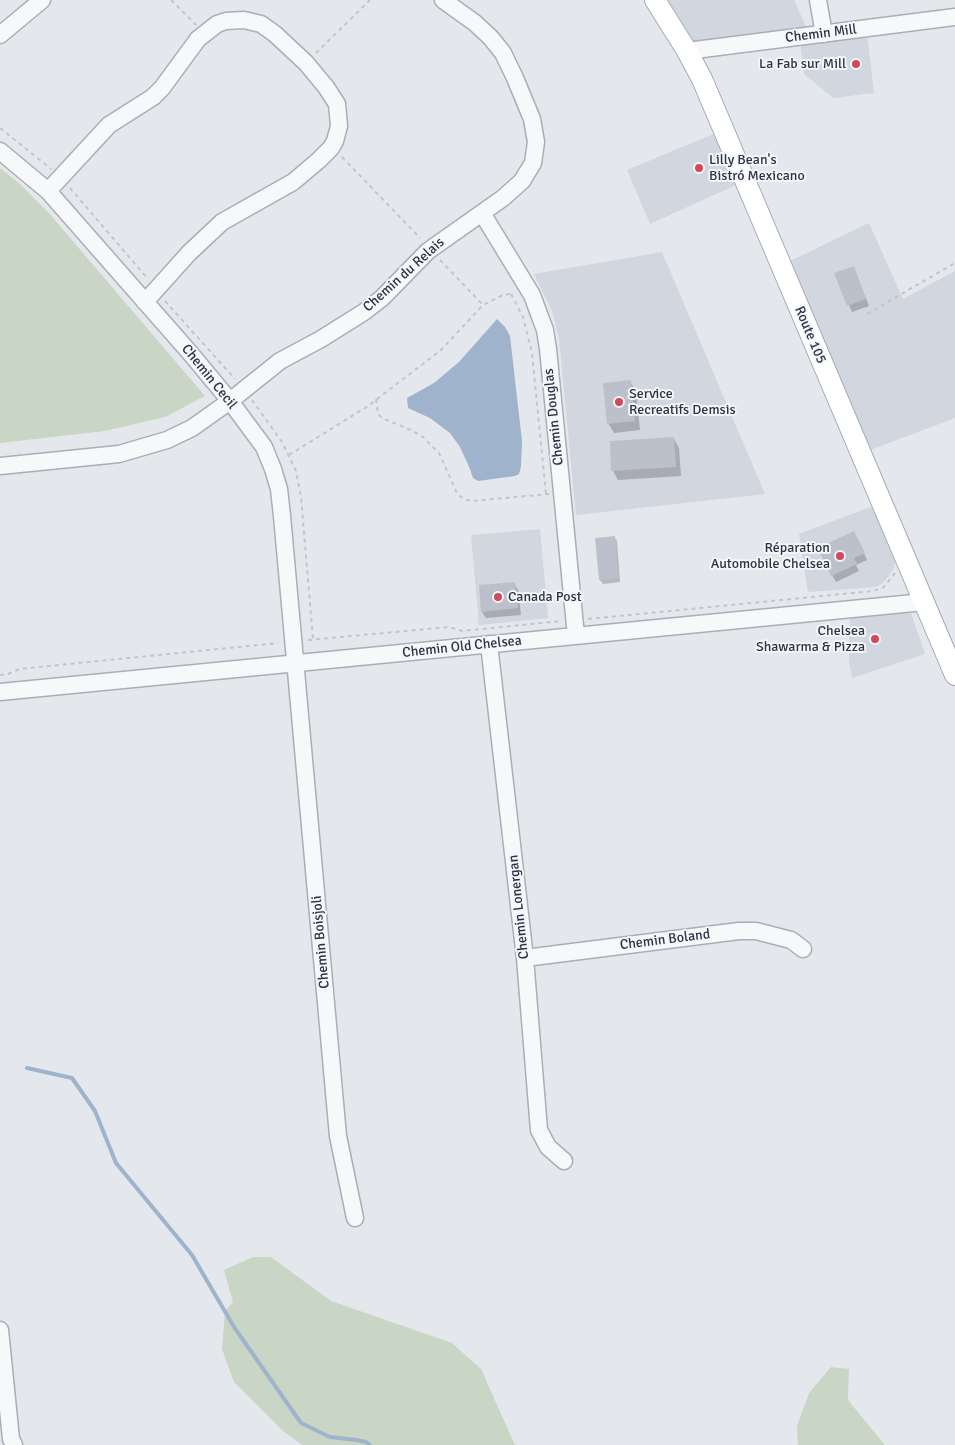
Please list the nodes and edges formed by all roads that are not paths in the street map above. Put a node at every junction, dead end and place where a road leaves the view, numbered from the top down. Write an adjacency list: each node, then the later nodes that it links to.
1 (42, 0): 7 (street)
2 (443, 0): 11 (street, Chemin du Relais)
3 (655, 0): 8 (main road, Route 105)
4 (818, 0): 6 (street)
5 (955, 17): 6 (street, Chemin Mill)
6 (824, 34): 8 (street, Chemin Mill)
7 (0, 35)
8 (688, 51): 15 (main road, Route 105)
9 (0, 151): 10 (street, Chemin Cecil)
10 (48, 191): 12 (street, Chemin Cecil); 12 (street)
11 (482, 213): 13 (street, Chemin du Relais); 16 (street, Chemin Douglas)
12 (145, 302): 13 (street, Chemin Cecil)
13 (230, 401): 14 (street, Chemin du Relais); 18 (street, Chemin Cecil)
14 (0, 466)
15 (924, 602): 16 (street, Chemin Old Chelsea); 19 (main road, Route 105)
16 (575, 628): 17 (street, Chemin Old Chelsea)
17 (489, 644): 18 (street, Chemin Old Chelsea); 22 (street, Chemin Lonergan)
18 (296, 663): 20 (street, Chemin Old Chelsea); 24 (street, Chemin Boisjoli)
19 (955, 675)
20 (0, 692)
21 (803, 949): 22 (street, Chemin Boland)
22 (524, 958): 23 (street, Chemin Lonergan)
23 (564, 1161)
24 (355, 1218)
25 (0, 1330): 26 (street)
26 (14, 1445)

